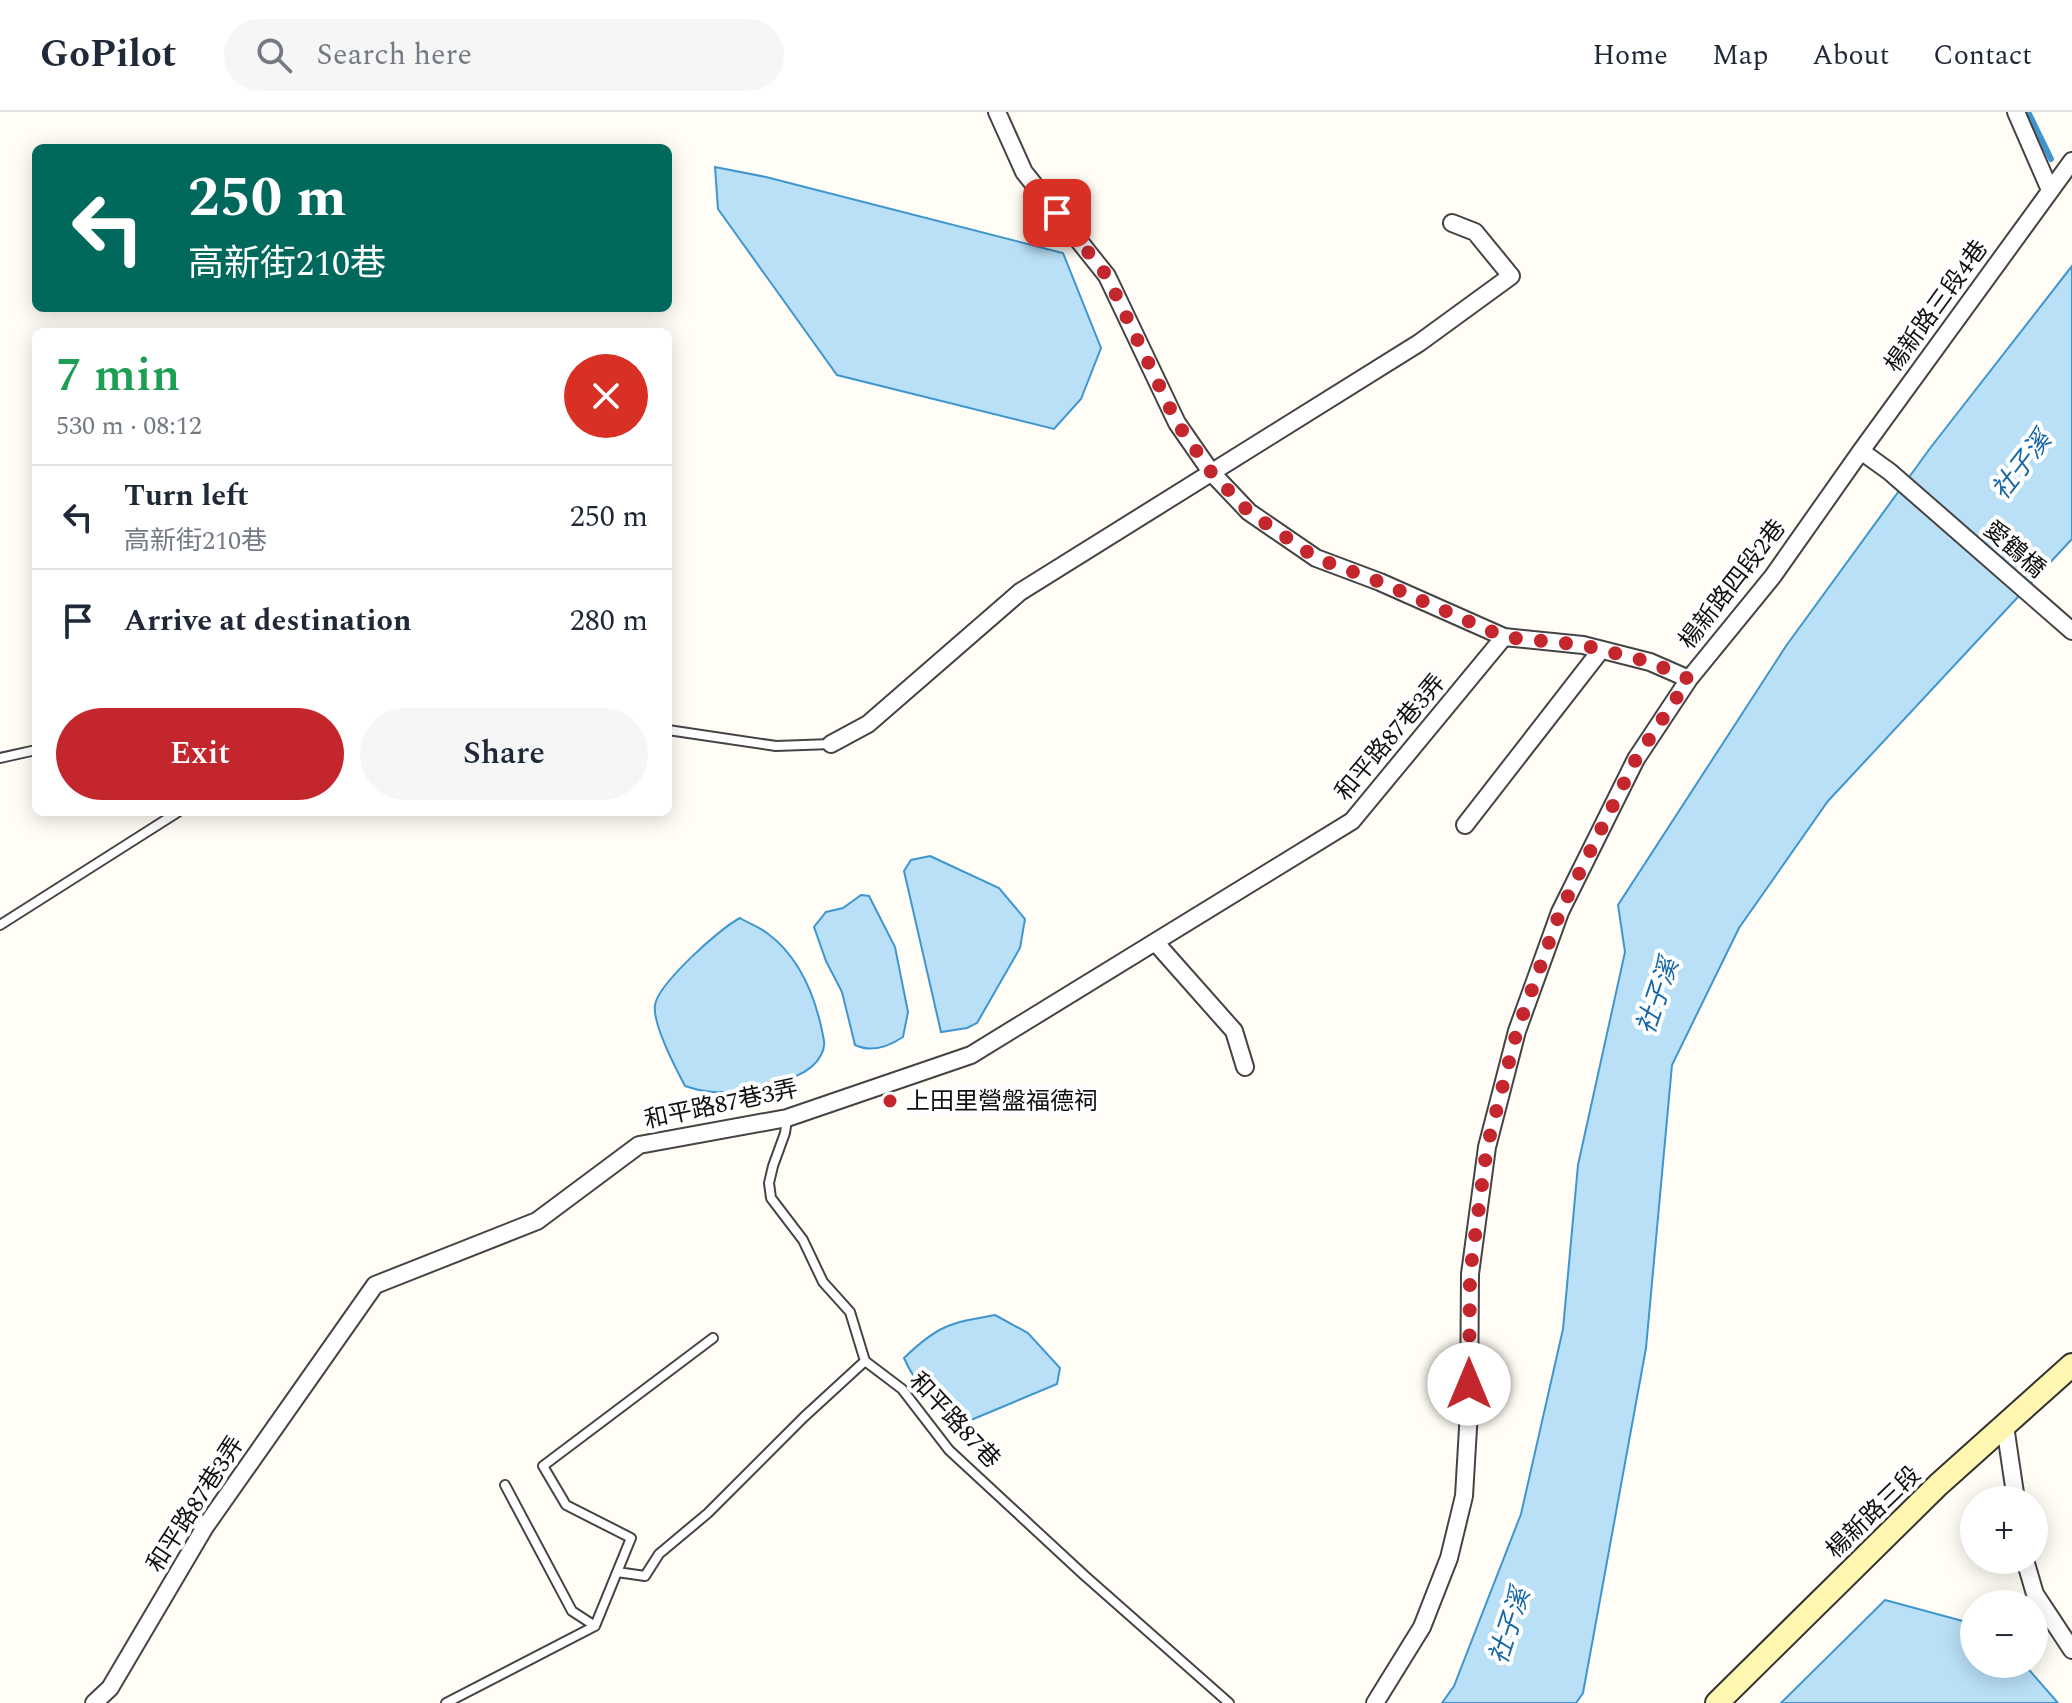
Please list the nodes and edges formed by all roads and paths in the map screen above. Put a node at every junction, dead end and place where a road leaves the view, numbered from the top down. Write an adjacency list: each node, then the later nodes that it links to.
1 (997, 112): 7 (street)
2 (2016, 112): 4 (street)
3 (2072, 161): 4 (street, 楊新路三段4巷)
4 (2050, 190): 6 (street, 楊新路三段4巷)
5 (1452, 223): 7 (street)
6 (1861, 451): 8 (street, 愛鶴橋); 11 (street, 楊新路四段2巷)
7 (1211, 472): 9 (street); 13 (street)
8 (2072, 631)
9 (1504, 637): 10 (street); 19 (street, 和平路87巷3弄)
10 (1601, 650): 11 (street); 17 (street)
11 (1689, 679): 35 (street, 楊新路四段2巷)
12 (672, 731): 13 (lane)
13 (831, 744)
14 (32, 751): 15 (lane)
15 (0, 758)
16 (172, 816): 18 (lane)
17 (1465, 825)
18 (0, 925)
19 (1156, 943): 20 (street); 21 (street, 和平路87巷3弄)
20 (1245, 1067)
21 (787, 1118): 23 (lane); 32 (street, 和平路87巷3弄)
22 (713, 1338): 28 (lane)
23 (865, 1361): 28 (lane); 34 (lane, 和平路87巷)
24 (2072, 1365): 25 (main road, 楊新路三段)
25 (2005, 1426): 27 (street); 36 (main road, 楊新路三段)
26 (505, 1485): 30 (lane)
27 (2014, 1486)
28 (617, 1572): 30 (lane)
29 (2029, 1574): 31 (street)
30 (595, 1626): 33 (lane)
31 (2072, 1650)
32 (94, 1703)
33 (446, 1703)
34 (1229, 1703)
35 (1375, 1703)
36 (1717, 1703)

